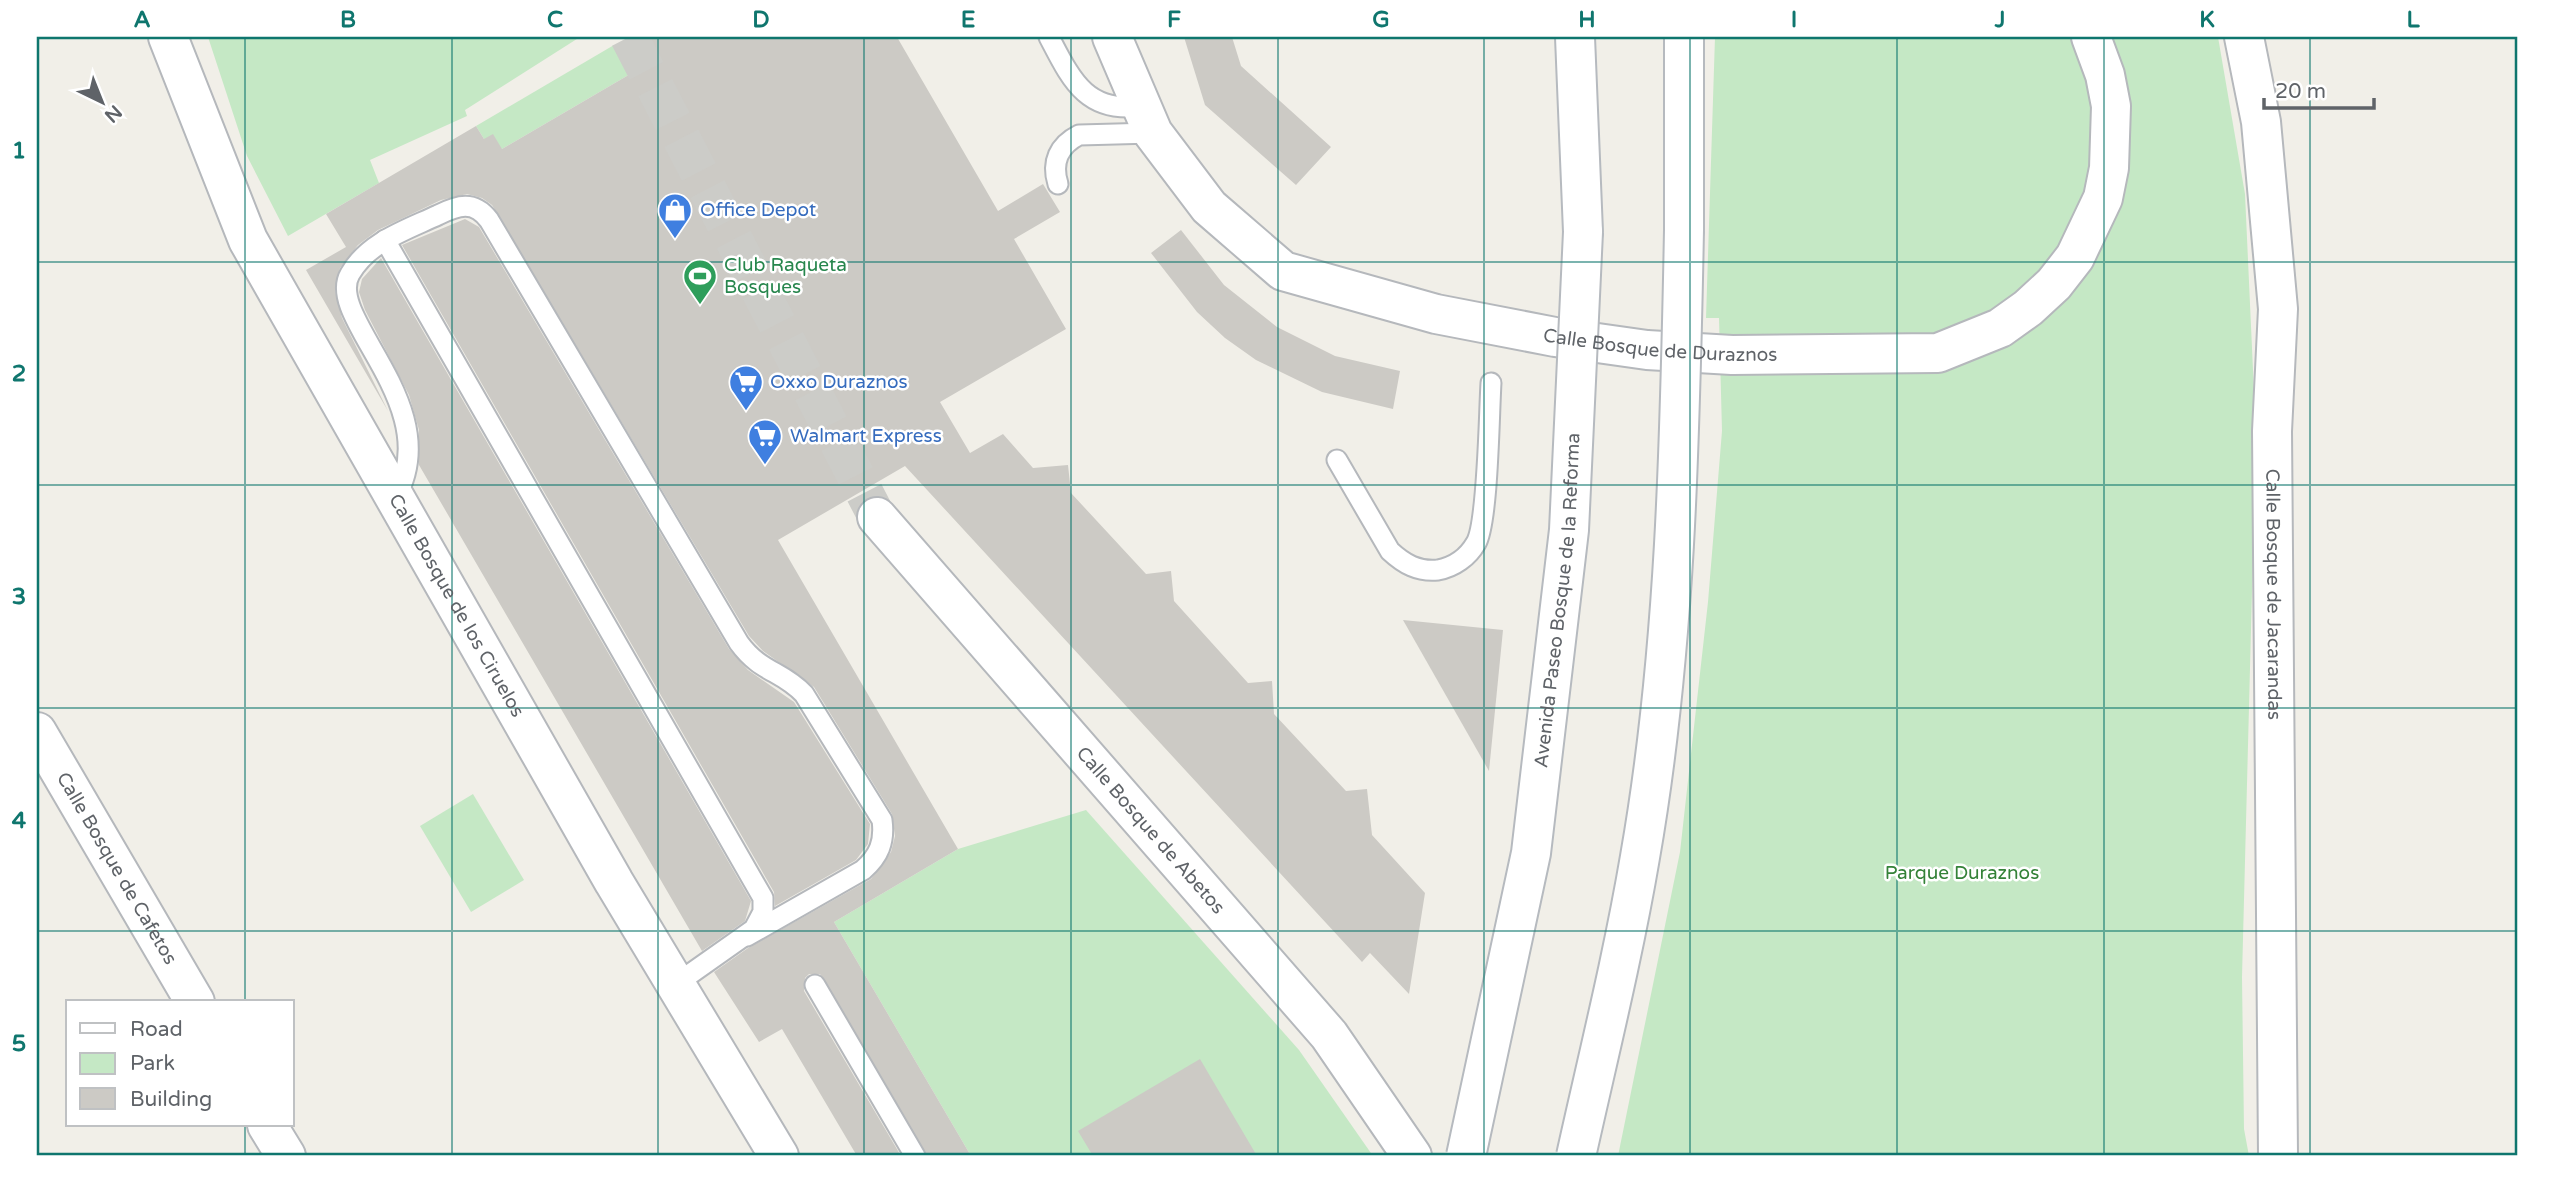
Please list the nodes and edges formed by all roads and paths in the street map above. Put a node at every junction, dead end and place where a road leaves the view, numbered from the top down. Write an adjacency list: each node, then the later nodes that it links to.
1 (169, 37): 13 (street, Calle Bosque de los Ciruelos)
2 (1049, 37): 8 (lane)
3 (1112, 37): 8 (street, Calle Bosque de Duraznos)
4 (1575, 37): 25 (street, Avenida Paseo Bosque de la Reforma, bridge)
5 (2091, 37): 8 (street, Calle Bosque de Duraznos)
6 (2244, 37): 27 (street, Calle Bosque de Jacarandas)
7 (1691, 46): 26 (street, bridge)
8 (1147, 119): 9 (lane)
9 (1059, 184)
10 (385, 240): 13 (lane); 16 (lane); 16 (lane)
11 (1491, 383): 12 (lane)
12 (1337, 460)
13 (395, 498): 17 (street, Calle Bosque de los Ciruelos)
14 (877, 517): 24 (street, Calle Bosque de Abetos)
15 (37, 733): 19 (street, Calle Bosque de Cafetos)
16 (747, 936): 17 (lane)
17 (676, 984): 22 (street, Calle Bosque de los Ciruelos)
18 (815, 985): 23 (lane)
19 (194, 1000)
20 (268, 1126): 21 (street)
21 (286, 1156)
22 (779, 1156)
23 (915, 1156)
24 (1412, 1156)
25 (1466, 1156)
26 (1576, 1156)
27 (2278, 1156)

